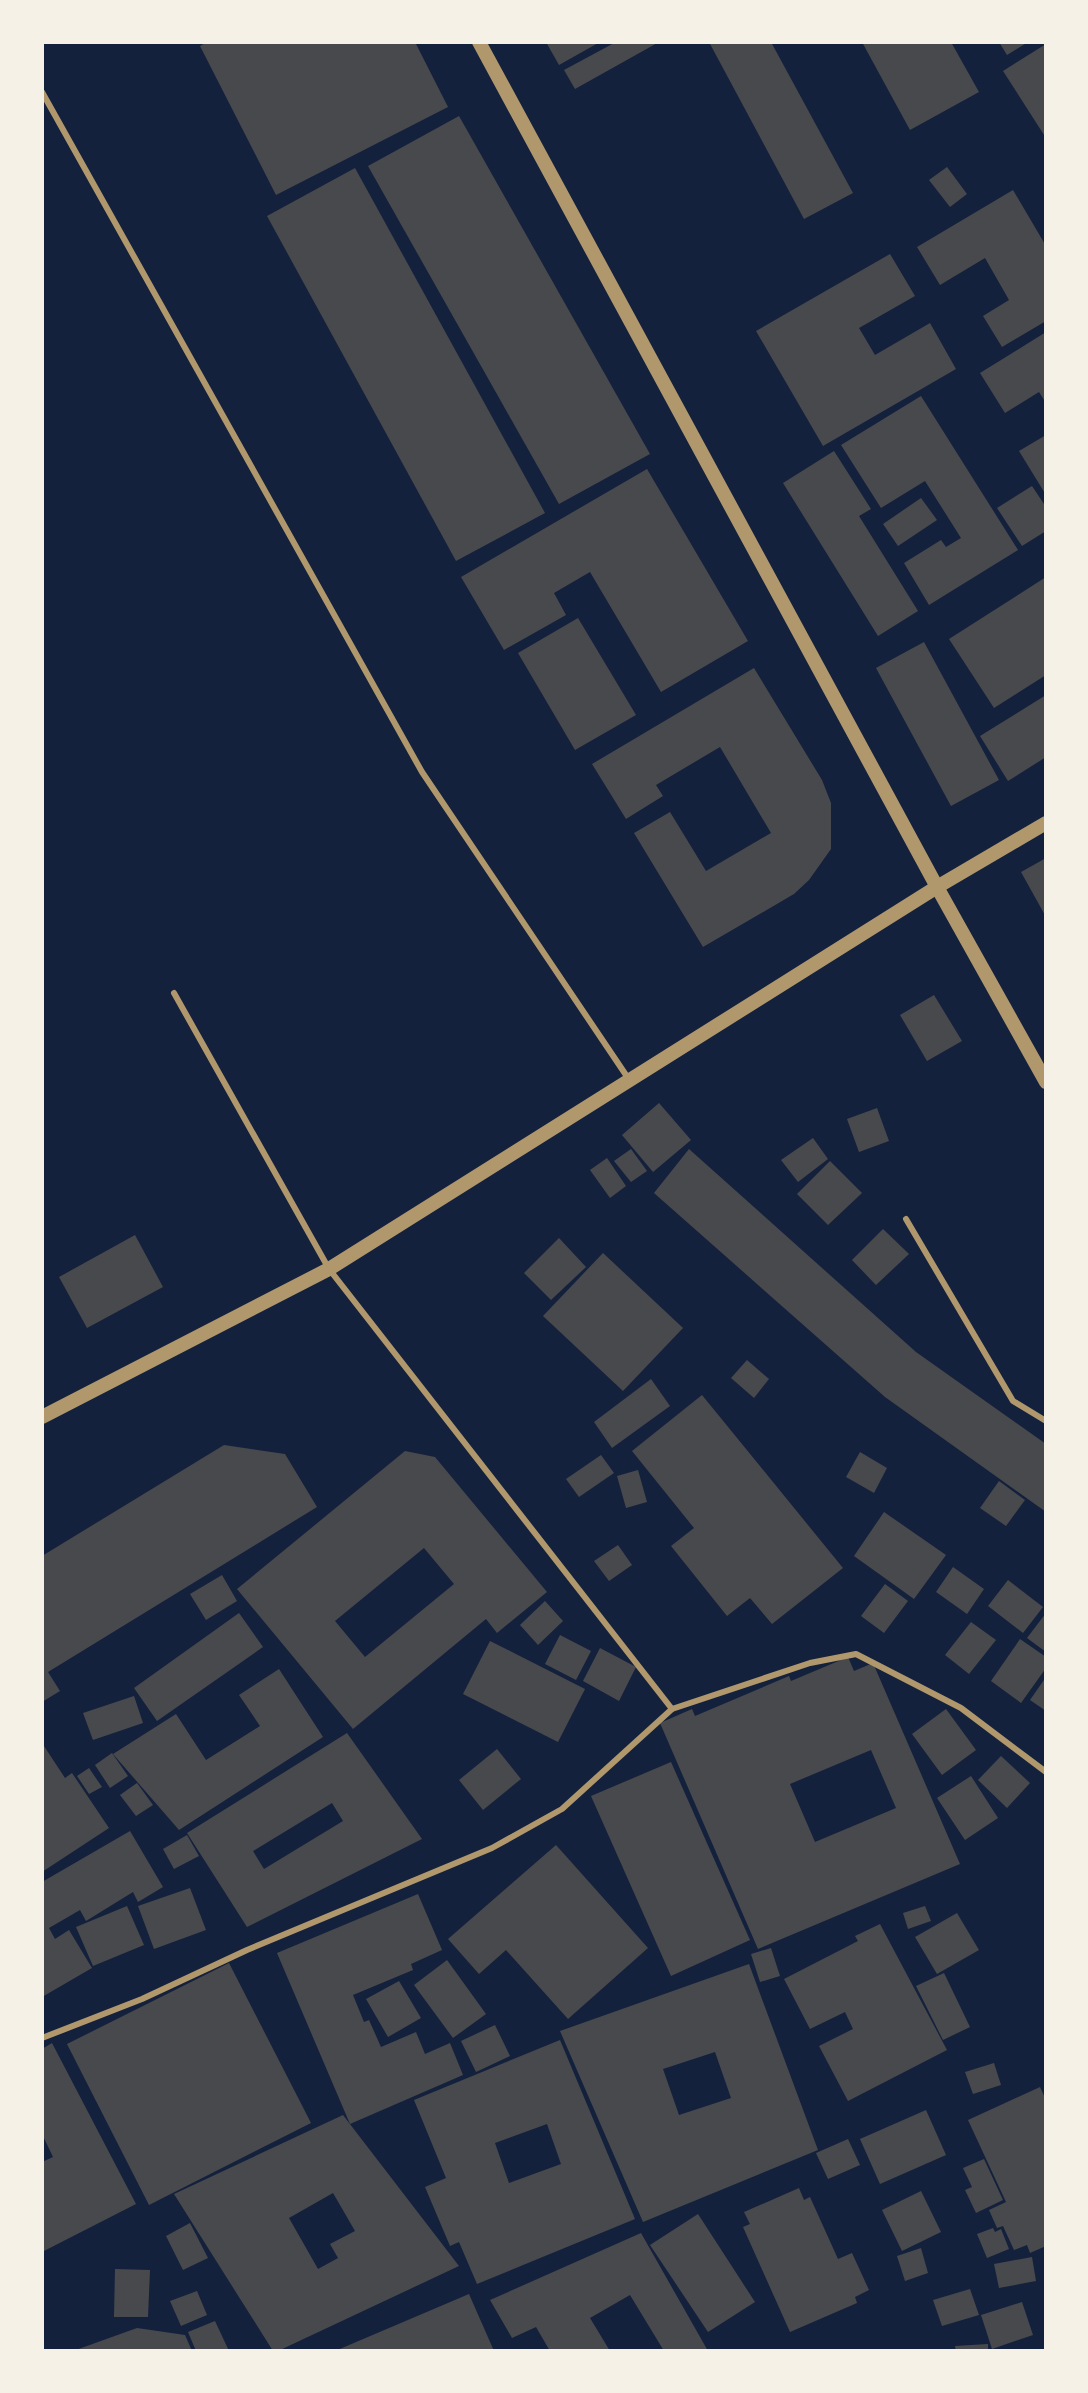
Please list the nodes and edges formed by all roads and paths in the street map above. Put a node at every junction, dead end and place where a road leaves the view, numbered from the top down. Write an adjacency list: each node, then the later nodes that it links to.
1 (479, 42): 4 (street)
2 (42, 92): 6 (lane)
3 (1046, 823): 4 (street)
4 (937, 887): 6 (street); 7 (street)
5 (174, 993): 9 (lane)
6 (630, 1081): 9 (street)
7 (1046, 1082)
8 (906, 1219): 11 (lane)
9 (329, 1269): 10 (street); 12 (lane)
10 (42, 1417)
11 (1046, 1421)
12 (672, 1709): 13 (lane); 14 (lane)
13 (1046, 1772)
14 (42, 2038)

